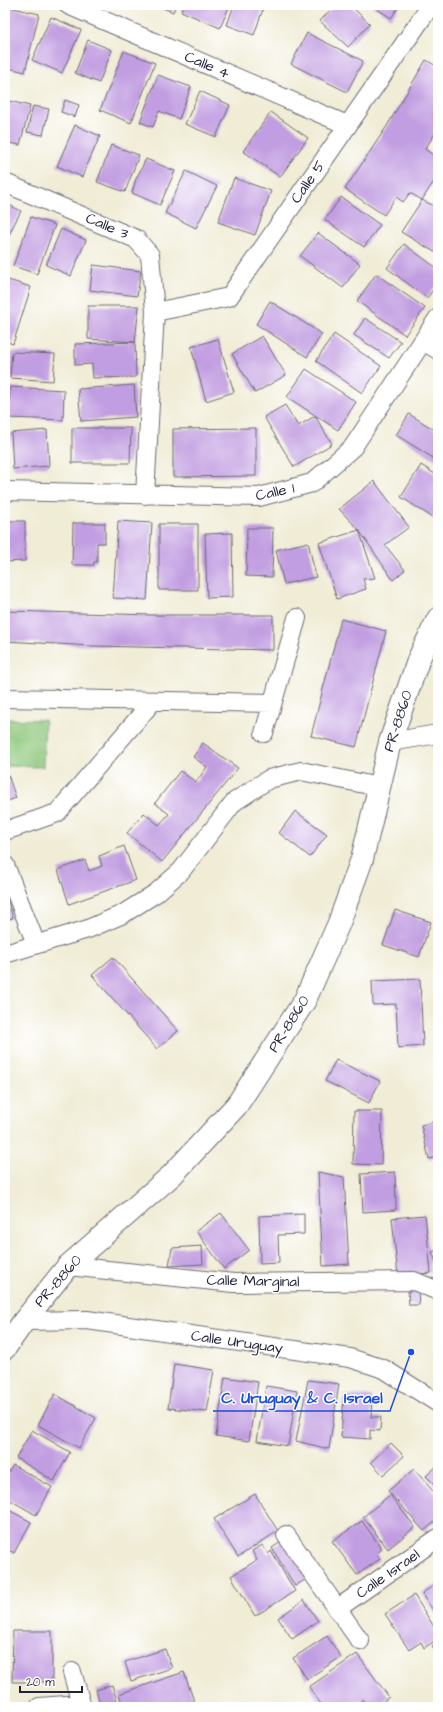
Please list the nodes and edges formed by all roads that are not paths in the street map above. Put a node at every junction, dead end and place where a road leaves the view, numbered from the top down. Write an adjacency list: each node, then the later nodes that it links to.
1 (68, 5): 3 (street, Calle 4)
2 (431, 5): 3 (street, Calle 5)
3 (347, 125): 5 (street, Calle 5)
4 (5, 182): 5 (street, Calle 3)
5 (155, 312): 10 (street, Calle 3)
6 (438, 318): 7 (street, Calle 1)
7 (423, 341): 8 (street); 10 (street, Calle 1)
8 (438, 350)
9 (5, 491): 10 (street, Calle 1)
10 (145, 495)
11 (296, 618): 15 (street)
12 (438, 619): 18 (street, PR-8860 / PR-8860)
13 (5, 698): 14 (street)
14 (153, 701): 15 (street); 20 (street)
15 (272, 703): 16 (street)
16 (264, 733)
17 (438, 734): 18 (street)
18 (390, 742): 19 (street, PR-8860 / PR-8860)
19 (379, 787): 22 (street); 24 (street, PR-8860 / PR-8860)
20 (5, 831)
21 (5, 865): 22 (street)
22 (36, 944): 23 (street)
23 (5, 954)
24 (68, 1266): 25 (street, Calle Marginal); 26 (street, PR-8860 / PR-8860)
25 (438, 1291)
26 (24, 1320): 27 (street, PR-8860 / PR-8860); 28 (street, Calle Uruguay)
27 (5, 1348)
28 (438, 1403)
29 (286, 1535): 31 (street)
30 (438, 1538): 31 (street, Calle Israel)
31 (337, 1609): 32 (street)
32 (360, 1641)
33 (72, 1672): 34 (street)
34 (81, 1705): 35 (street)
35 (39, 1707)

